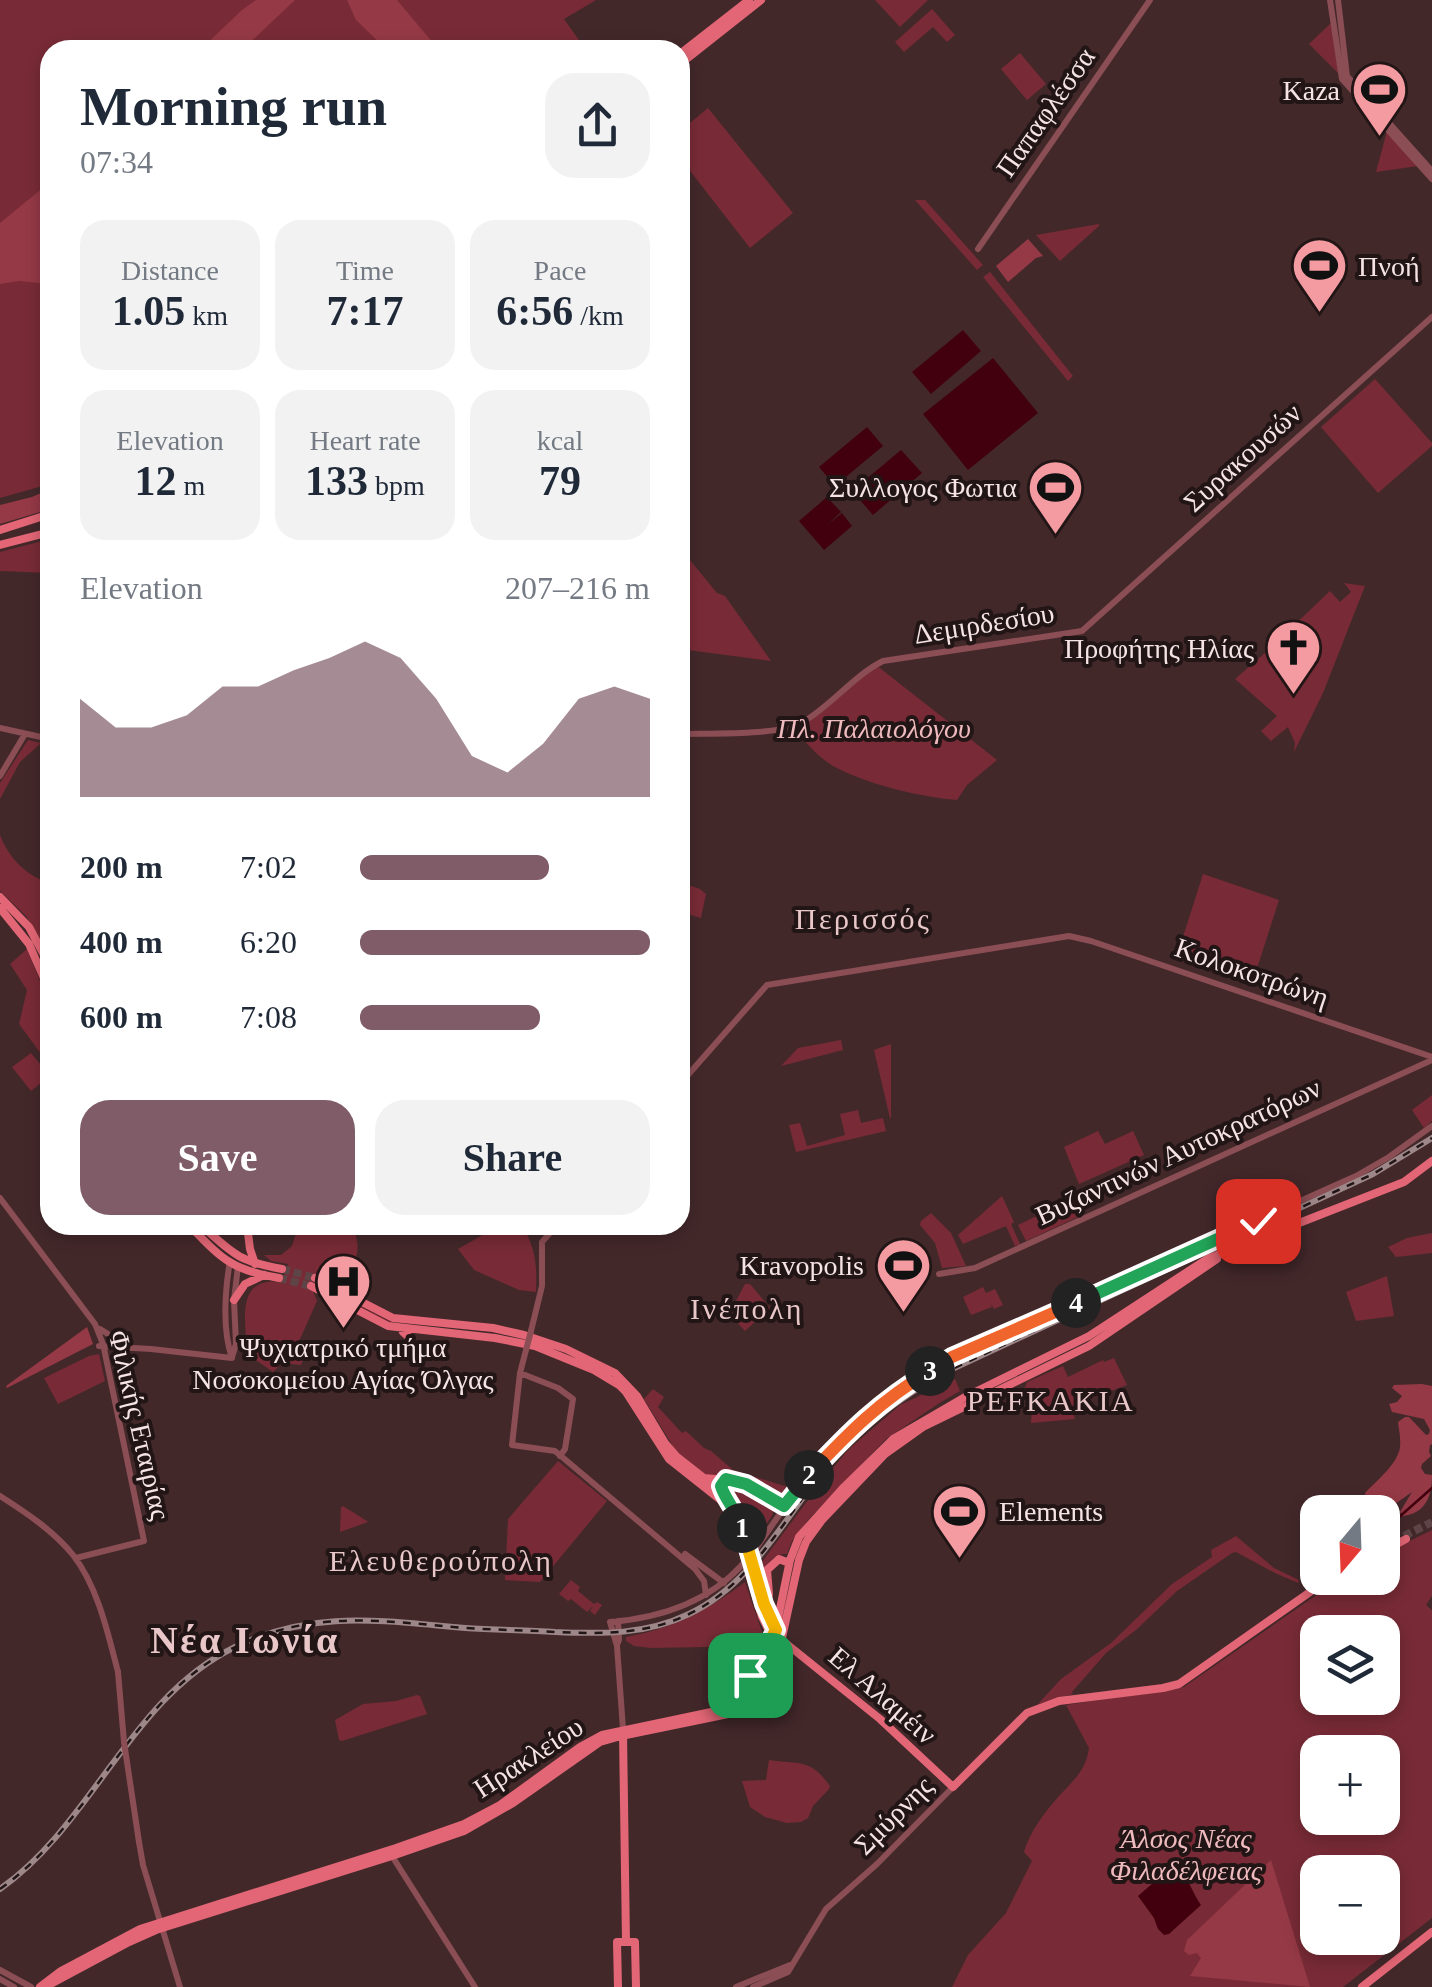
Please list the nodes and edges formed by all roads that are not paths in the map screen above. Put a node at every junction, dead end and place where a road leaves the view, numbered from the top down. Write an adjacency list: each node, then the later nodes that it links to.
1 (749, 0): 6 (main road)
2 (761, 0): 7 (main road)
3 (1150, 0): 10 (street, Παπαφλέσσα)
4 (1330, 0): 8 (street)
5 (1338, 0): 8 (street)
6 (690, 46)
7 (690, 56)
8 (1429, 167): 9 (street)
9 (1432, 179)
10 (978, 249)
11 (1432, 317): 16 (street, Συρακουσών)
12 (40, 517): 13 (main road)
13 (0, 530)
14 (40, 535): 15 (main road)
15 (0, 545)
16 (1082, 631): 18 (street, Δεμιρδεσίου)
17 (0, 728): 19 (street)
18 (690, 733)
19 (26, 734): 20 (street); 21 (street)
20 (40, 738)
21 (0, 776)
22 (0, 896): 24 (main road)
23 (0, 908): 25 (main road)
24 (40, 947)
25 (40, 969)
26 (1430, 1057): 27 (street, Κολοκοτρώνη); 38 (street, Βυζαντινών Αυτοκρατόρων)
27 (690, 1072)
28 (1432, 1126): 58 (street)
29 (1432, 1161): 35 (main road, Ηρακλείου)
30 (0, 1198): 41 (street)
31 (201, 1235): 36 (main road)
32 (210, 1235): 36 (main road)
33 (248, 1235): 37 (main road)
34 (548, 1235): 50 (street, bridge)
35 (1225, 1253): 49 (main road, Ηρακλείου); 51 (main road, Ηρακλείου)
36 (235, 1261): 37 (main road); 39 (main road); 40 (street); 47 (street)
37 (255, 1264): 39 (main road)
38 (939, 1274)
39 (264, 1275): 40 (main road)
40 (234, 1300): 47 (street)
41 (93, 1322): 43 (street); 44 (street, Φιλικής Εταιρίας)
42 (399, 1329): 46 (main road); 54 (main road); 70 (main road)
43 (124, 1344): 44 (street); 45 (street)
44 (101, 1346): 45 (street); 63 (street, Φιλικής Εταιρίας)
45 (137, 1348): 47 (street)
46 (411, 1352)
47 (232, 1358)
48 (1021, 1360): 49 (main road)
49 (1034, 1363): 65 (main road, Ηρακλείου)
50 (520, 1373): 53 (street); 53 (street)
51 (997, 1390): 52 (main road); 70 (main road, Ηρακλείου)
52 (1018, 1403)
53 (560, 1452): 62 (street)
54 (704, 1478): 55 (main road); 57 (main road)
55 (726, 1479): 57 (main road); 58 (main road)
56 (0, 1496): 61 (street)
57 (726, 1497): 69 (main road)
58 (784, 1506): 66 (street, bridge)
59 (1405, 1538): 60 (main road)
60 (1400, 1541)
61 (64, 1544): 63 (street); 64 (street)
62 (668, 1544): 66 (street); 67 (street)
63 (91, 1555): 64 (street)
64 (76, 1558): 74 (street, bridge)
65 (789, 1563): 69 (main road); 70 (main road, Ηρακλείου)
66 (720, 1586): 67 (street)
67 (706, 1594): 71 (street)
68 (1308, 1595): 72 (main road, Σμύρνης)
69 (766, 1607): 70 (main road)
70 (777, 1634): 71 (main road, Ηρακλείου); 72 (main road, Ελ Αλαμέιν)
71 (623, 1732): 73 (main road, Ηρακλείου); 74 (main road, Ηρακλείου); 76 (main road)
72 (953, 1787): 77 (street, Σμύρνης)
73 (392, 1856): 74 (main road, Ηρακλείου); 84 (street)
74 (161, 1925): 82 (main road, Ηρακλείου); 83 (street)
75 (1432, 1932): 89 (main road)
76 (626, 1942): 85 (main road); 86 (main road)
77 (791, 1964): 87 (street); 88 (street)
78 (0, 1970): 81 (street)
79 (0, 1979): 80 (street)
80 (14, 1987)
81 (31, 1987)
82 (42, 1987)
83 (180, 1987)
84 (476, 1987)
85 (618, 1987)
86 (636, 1987)
87 (736, 1987)
88 (753, 1987)
89 (1362, 1987)

